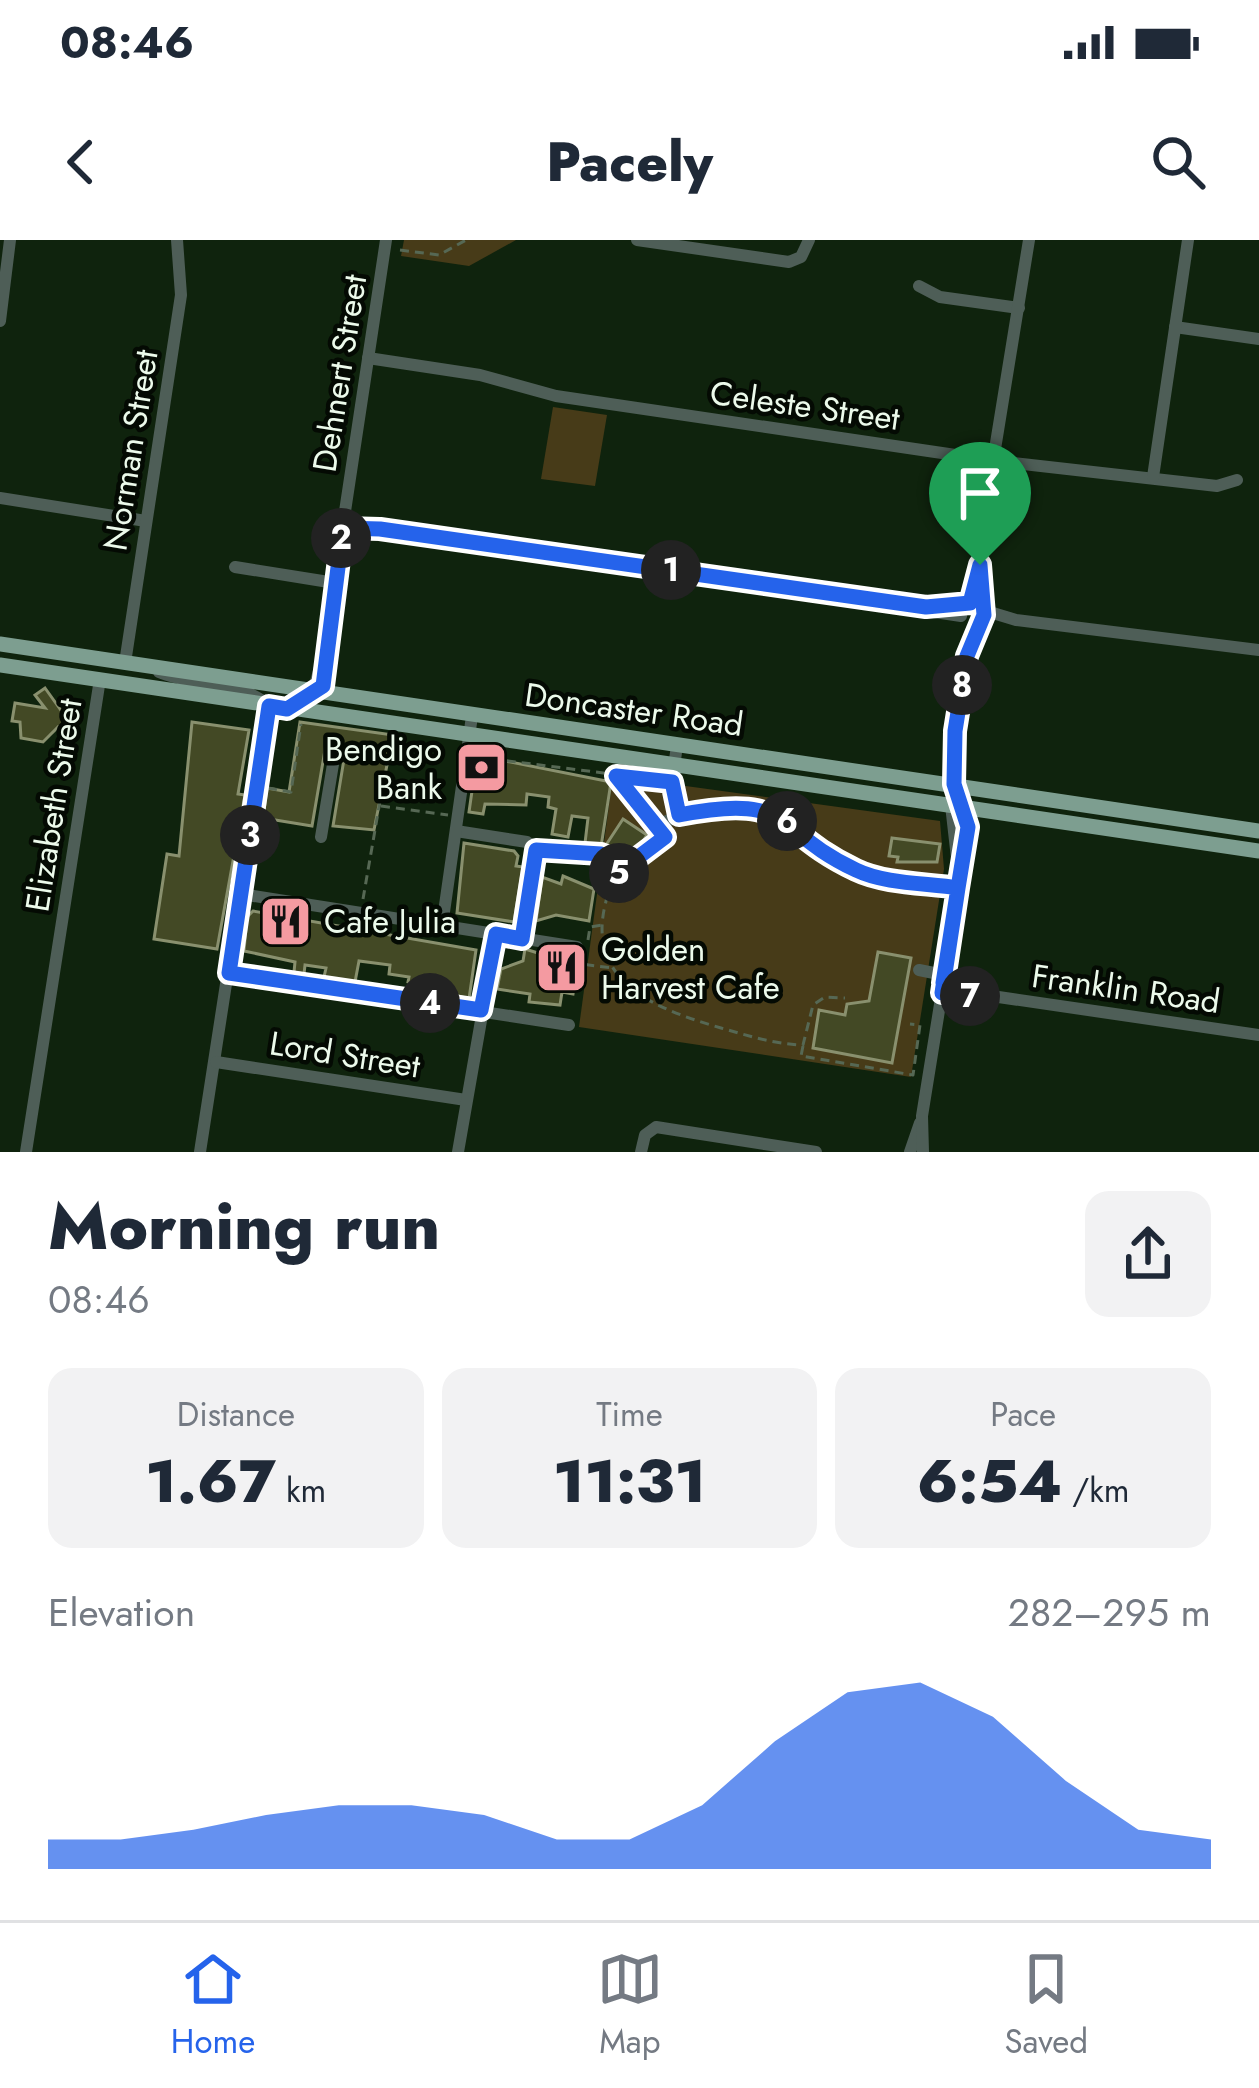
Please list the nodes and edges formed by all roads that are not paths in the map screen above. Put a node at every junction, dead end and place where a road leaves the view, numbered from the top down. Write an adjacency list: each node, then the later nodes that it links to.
1 (10, 240): 10 (street)
2 (386, 240): 13 (street, Dehnert Street)
3 (638, 240): 4 (street)
4 (808, 240)
5 (1029, 240): 9 (street)
6 (1188, 240): 11 (street)
7 (178, 242): 18 (street, Norman Street)
8 (919, 286): 9 (street)
9 (1018, 308): 14 (street)
10 (0, 321)
11 (1175, 327): 12 (street); 15 (street)
12 (1259, 339)
13 (368, 358): 14 (street, Celeste Street); 19 (street, Dehnert Street)
14 (996, 461): 15 (street, Celeste Street); 22 (street)
15 (1153, 477): 16 (street, Celeste Street)
16 (1237, 480)
17 (0, 498): 18 (street)
18 (146, 521): 25 (street, Norman Street)
19 (343, 524): 21 (street, Dehnert Street); 22 (street)
20 (235, 567): 21 (street)
21 (335, 583): 29 (street, Dehnert Street)
22 (973, 614): 24 (street); 37 (street)
23 (0, 644): 25 (main road, Doncaster Road)
24 (1259, 650)
25 (125, 663): 27 (main road, Doncaster Road)
26 (0, 664): 28 (main road, Doncaster Road)
27 (146, 667): 29 (main road, Doncaster Road); 30 (street)
28 (100, 679): 30 (main road, Doncaster Road); 62 (street, Elizabeth Street)
29 (316, 692): 31 (street); 32 (main road, Doncaster Road)
30 (269, 706): 31 (main road, Doncaster Road); 48 (street)
31 (287, 709): 33 (main road, Doncaster Road)
32 (472, 716): 33 (street); 34 (main road, Doncaster Road)
33 (470, 736): 36 (main road, Doncaster Road); 41 (street)
34 (677, 745): 36 (street); 37 (main road, Doncaster Road)
35 (336, 746): 43 (street)
36 (673, 774): 38 (main road, Doncaster Road); 39 (street)
37 (954, 784): 38 (main road); 42 (main road, Doncaster Road)
38 (958, 806): 45 (main road, Doncaster Road); 47 (street)
39 (679, 815): 40 (street); 47 (street)
40 (662, 823)
41 (457, 824): 44 (street); 49 (street)
42 (1259, 831)
43 (321, 837)
44 (536, 850): 46 (street); 51 (street)
45 (1259, 850)
46 (591, 854)
47 (958, 881): 55 (street)
48 (241, 894): 49 (street); 54 (street)
49 (442, 926): 50 (street)
50 (496, 934): 51 (street); 56 (street)
51 (522, 939): 52 (street)
52 (578, 947)
53 (920, 970): 55 (street, Franklin Road)
54 (229, 973): 56 (street); 59 (street)
55 (943, 984): 58 (street, Franklin Road); 61 (street)
56 (481, 1010): 57 (street); 60 (street)
57 (569, 1025)
58 (1259, 1035)
59 (216, 1062): 60 (street, Lord Street); 63 (street)
60 (466, 1100): 64 (street)
61 (922, 1116): 67 (street); 68 (street)
62 (26, 1152)
63 (200, 1152)
64 (458, 1152)
65 (641, 1152): 66 (street)
66 (817, 1152)
67 (910, 1152)
68 (923, 1152)

